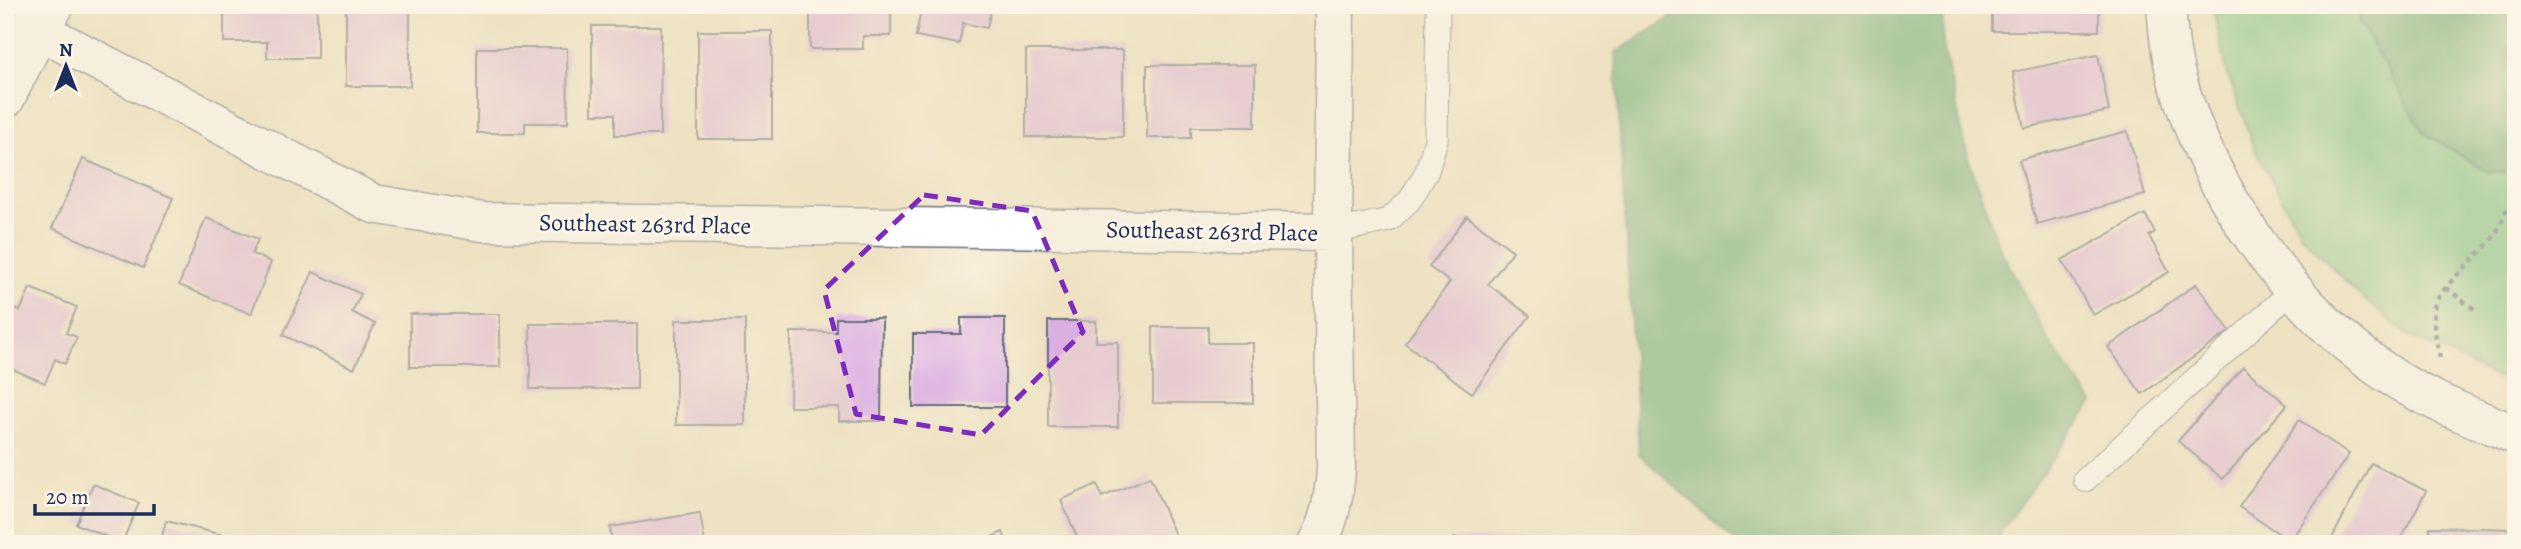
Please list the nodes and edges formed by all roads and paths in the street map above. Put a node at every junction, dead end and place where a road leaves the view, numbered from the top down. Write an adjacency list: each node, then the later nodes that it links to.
1 (1335, 5): 8 (street)
2 (1438, 5): 8 (lane)
3 (2166, 5): 10 (street)
4 (5, 13): 5 (street, Southeast 263rd Place)
5 (47, 18): 6 (street); 8 (street, Southeast 263rd Place)
6 (5, 99)
7 (2516, 201): 9 (path)
8 (1333, 232): 15 (street)
9 (2446, 288): 11 (path); 12 (path)
10 (2293, 290): 12 (street); 14 (lane)
11 (2477, 311)
12 (2429, 398): 13 (street)
13 (2516, 435)
14 (2085, 480)
15 (1317, 544)

